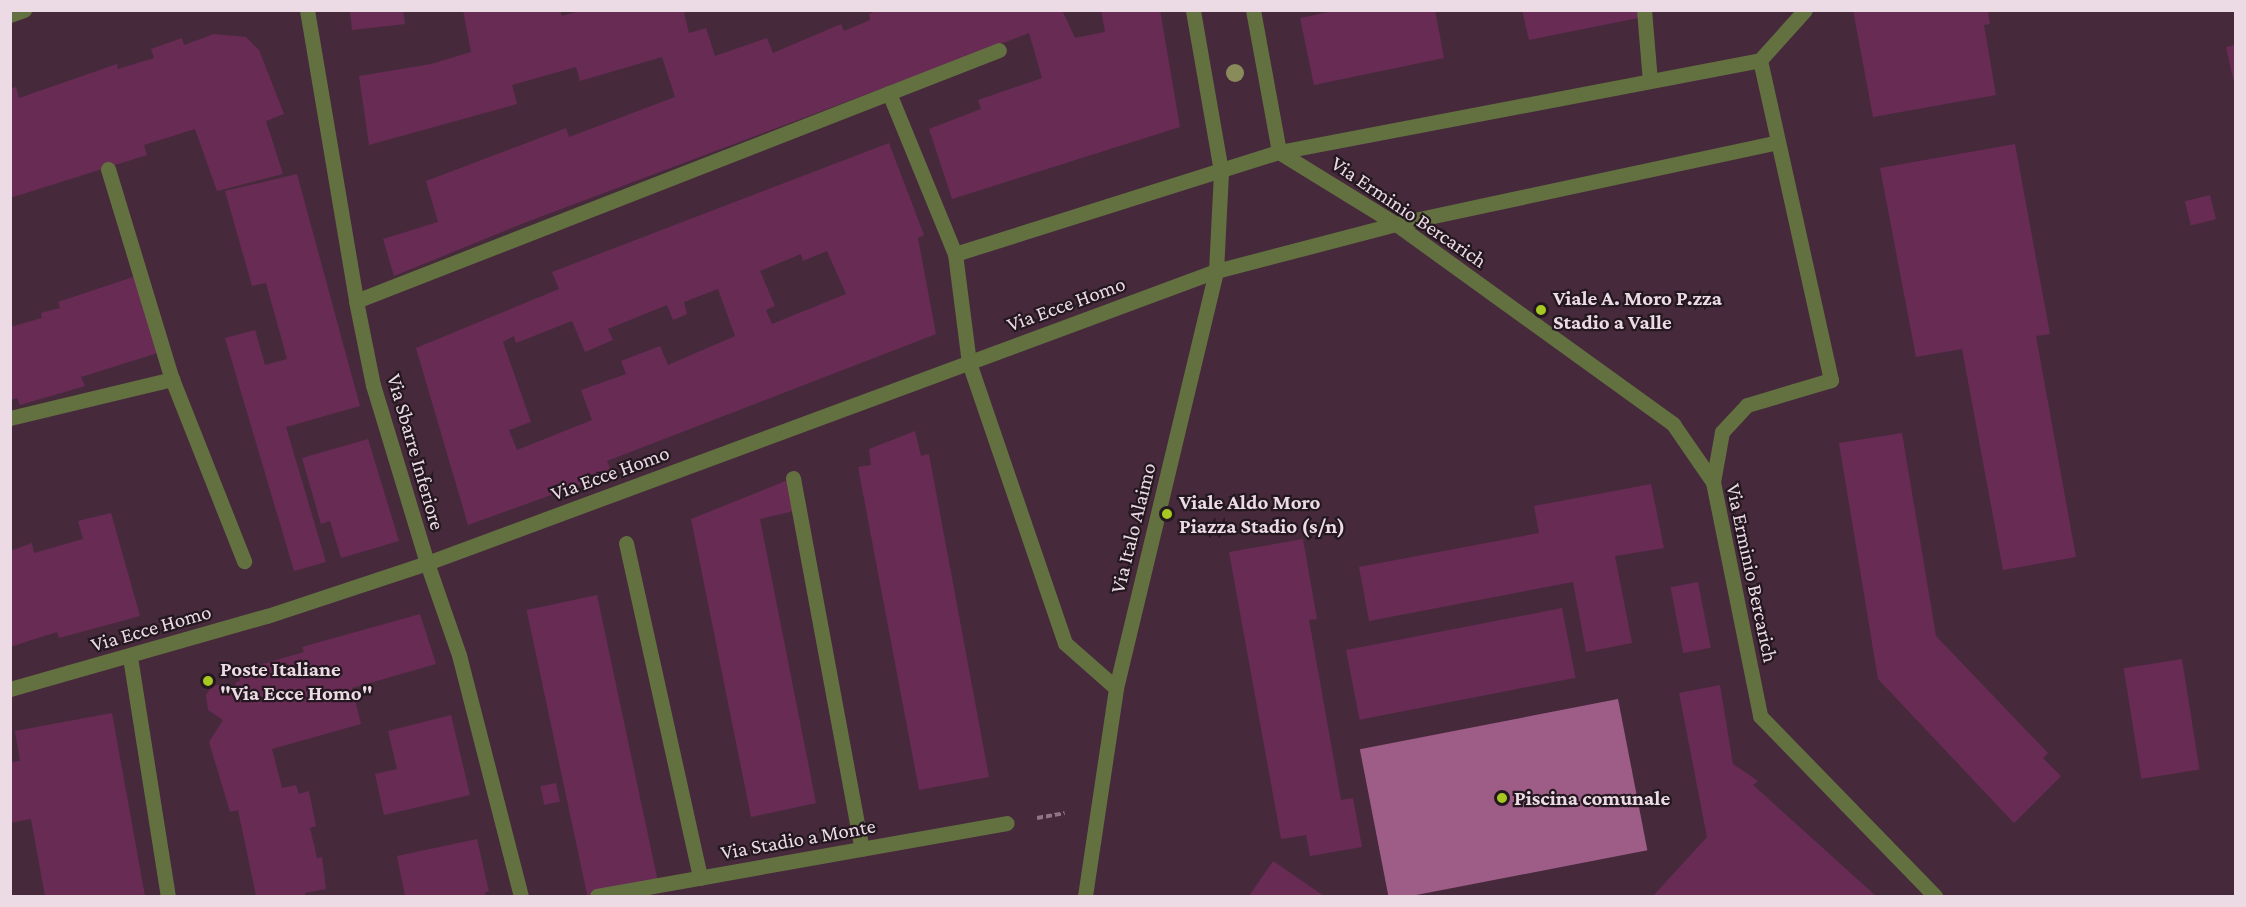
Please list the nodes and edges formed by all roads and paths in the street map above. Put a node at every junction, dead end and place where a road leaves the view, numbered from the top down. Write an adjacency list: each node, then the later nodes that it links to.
1 (24, 10): 7 (street)
2 (307, 10): 19 (street, Via Sbarre Inferiore)
3 (1193, 10): 15 (street, Via Italo Alaimo)
4 (1253, 10): 13 (street)
5 (1644, 10): 10 (street)
6 (1805, 10): 9 (street)
7 (10, 15)
8 (999, 50): 11 (street)
9 (1760, 60): 10 (street); 12 (street)
10 (1650, 81): 13 (street)
11 (889, 93): 17 (street); 19 (street)
12 (1777, 142): 16 (street, Via Ecce Homo); 24 (street)
13 (1279, 152): 15 (street); 16 (street, Via Erminio Bercarich)
14 (108, 169): 21 (street)
15 (1221, 171): 17 (street); 18 (street, Via Italo Alaimo)
16 (1396, 224): 18 (street, Via Ecce Homo); 24 (street, Via Erminio Bercarich)
17 (955, 254): 20 (street)
18 (1216, 271): 20 (street, Via Ecce Homo); 29 (street, Via Italo Alaimo)
19 (356, 301): 27 (street, Via Sbarre Inferiore)
20 (969, 363): 27 (street, Via Ecce Homo); 29 (street)
21 (172, 379): 22 (street); 26 (street)
22 (10, 418)
23 (794, 478): 33 (street)
24 (1713, 482): 39 (street, Via Erminio Bercarich)
25 (626, 543): 34 (street)
26 (244, 561)
27 (427, 563): 28 (street, Via Ecce Homo); 36 (street, Via Sbarre Inferiore)
28 (130, 657): 30 (street, Via Ecce Homo); 35 (street)
29 (1116, 688): 31 (street, Via Italo Alaimo)
30 (10, 689)
31 (1098, 808): 32 (path); 38 (street, Via Italo Alaimo)
32 (1007, 823): 33 (street, Via Stadio a Monte)
33 (862, 849): 34 (street, Via Stadio a Monte)
34 (699, 878): 37 (street, Via Stadio a Monte)
35 (168, 897)
36 (521, 897)
37 (597, 897)
38 (1085, 897)
39 (1935, 897)

